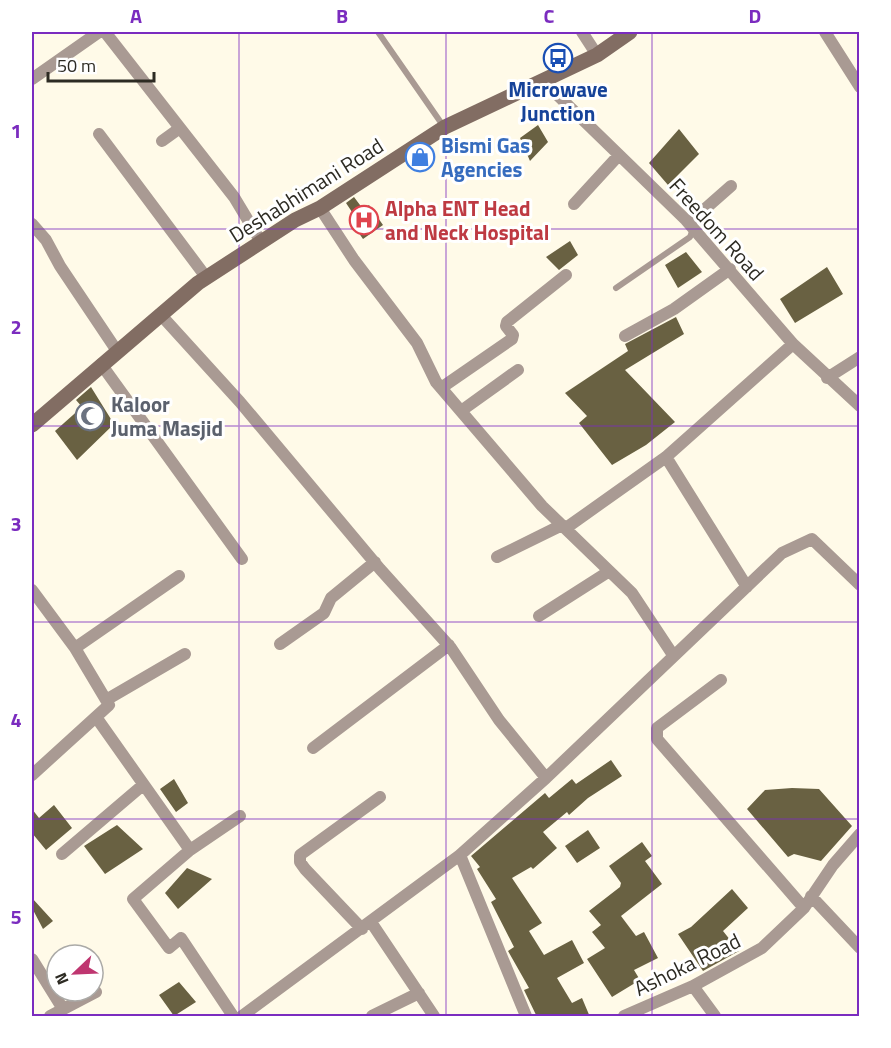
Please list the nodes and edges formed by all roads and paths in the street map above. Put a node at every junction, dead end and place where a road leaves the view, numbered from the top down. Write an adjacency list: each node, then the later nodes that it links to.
1 (99, 32): 8 (street)
2 (105, 32): 12 (street)
3 (378, 32): 11 (lane)
4 (582, 32): 7 (street)
5 (630, 32): 7 (street, Deshabhimani Road)
6 (825, 32): 10 (street)
7 (597, 55): 9 (street, Deshabhimani Road)
8 (32, 79)
9 (543, 81): 11 (street, Deshabhimani Road); 15 (street, Freedom Road)
10 (860, 87)
11 (445, 127): 18 (street, Deshabhimani Road)
12 (180, 128): 14 (street); 21 (street)
13 (99, 134): 24 (street)
14 (162, 141)
15 (620, 155): 17 (street); 20 (street, Freedom Road)
16 (731, 186): 20 (street)
17 (574, 204)
18 (320, 208): 21 (street, Deshabhimani Road); 34 (street)
19 (32, 225): 29 (street)
20 (691, 225): 22 (street, Freedom Road); 25 (lane)
21 (261, 242): 24 (street, Deshabhimani Road)
22 (730, 269): 27 (street); 28 (street, Freedom Road)
23 (566, 275): 34 (street)
24 (206, 277): 26 (street, Deshabhimani Road)
25 (616, 288)
26 (160, 314): 29 (street, Deshabhimani Road); 42 (street)
27 (626, 336)
28 (793, 344): 33 (street, Freedom Road); 38 (street)
29 (117, 351): 31 (street, Deshabhimani Road)
30 (860, 357): 33 (street)
31 (101, 364): 37 (street, Deshabhimani Road); 41 (street)
32 (518, 370): 36 (street)
33 (827, 378): 35 (street, Freedom Road)
34 (441, 388): 36 (street)
35 (860, 406)
36 (461, 411): 39 (street)
37 (32, 424)
38 (666, 457): 39 (street); 46 (street)
39 (564, 527): 40 (street); 43 (street)
40 (497, 557)
41 (242, 559)
42 (375, 562): 49 (street); 50 (street)
43 (608, 572): 48 (street); 53 (street)
44 (179, 576): 51 (street)
45 (860, 585): 46 (street)
46 (747, 587): 53 (street)
47 (32, 590): 51 (street)
48 (539, 616)
49 (280, 644)
50 (449, 645): 57 (street); 59 (street)
51 (75, 648): 55 (street)
52 (185, 654): 55 (street)
53 (673, 656): 59 (street)
54 (721, 681): 68 (street)
55 (106, 700): 56 (street)
56 (96, 717): 58 (street); 60 (street)
57 (314, 748)
58 (32, 775)
59 (546, 778): 66 (street)
60 (143, 785): 64 (street); 65 (street)
61 (380, 797): 69 (street)
62 (240, 816): 64 (street)
63 (860, 834): 67 (street, Ashoka Road)
64 (190, 850): 78 (street)
65 (62, 854)
66 (460, 855): 69 (street); 82 (street)
67 (811, 896): 68 (street, Ashoka Road); 70 (street)
68 (804, 908): 72 (street, Ashoka Road)
69 (366, 926): 73 (street); 79 (street)
70 (860, 948)
71 (32, 958): 75 (street)
72 (693, 986): 76 (street, Ashoka Road); 83 (street)
73 (419, 993): 80 (street); 81 (street)
74 (75, 1003): 75 (street)
75 (63, 1009): 77 (street)
76 (629, 1015)
77 (50, 1017)
78 (233, 1017)
79 (242, 1017)
80 (372, 1017)
81 (434, 1017)
82 (526, 1017)
83 (714, 1017)

